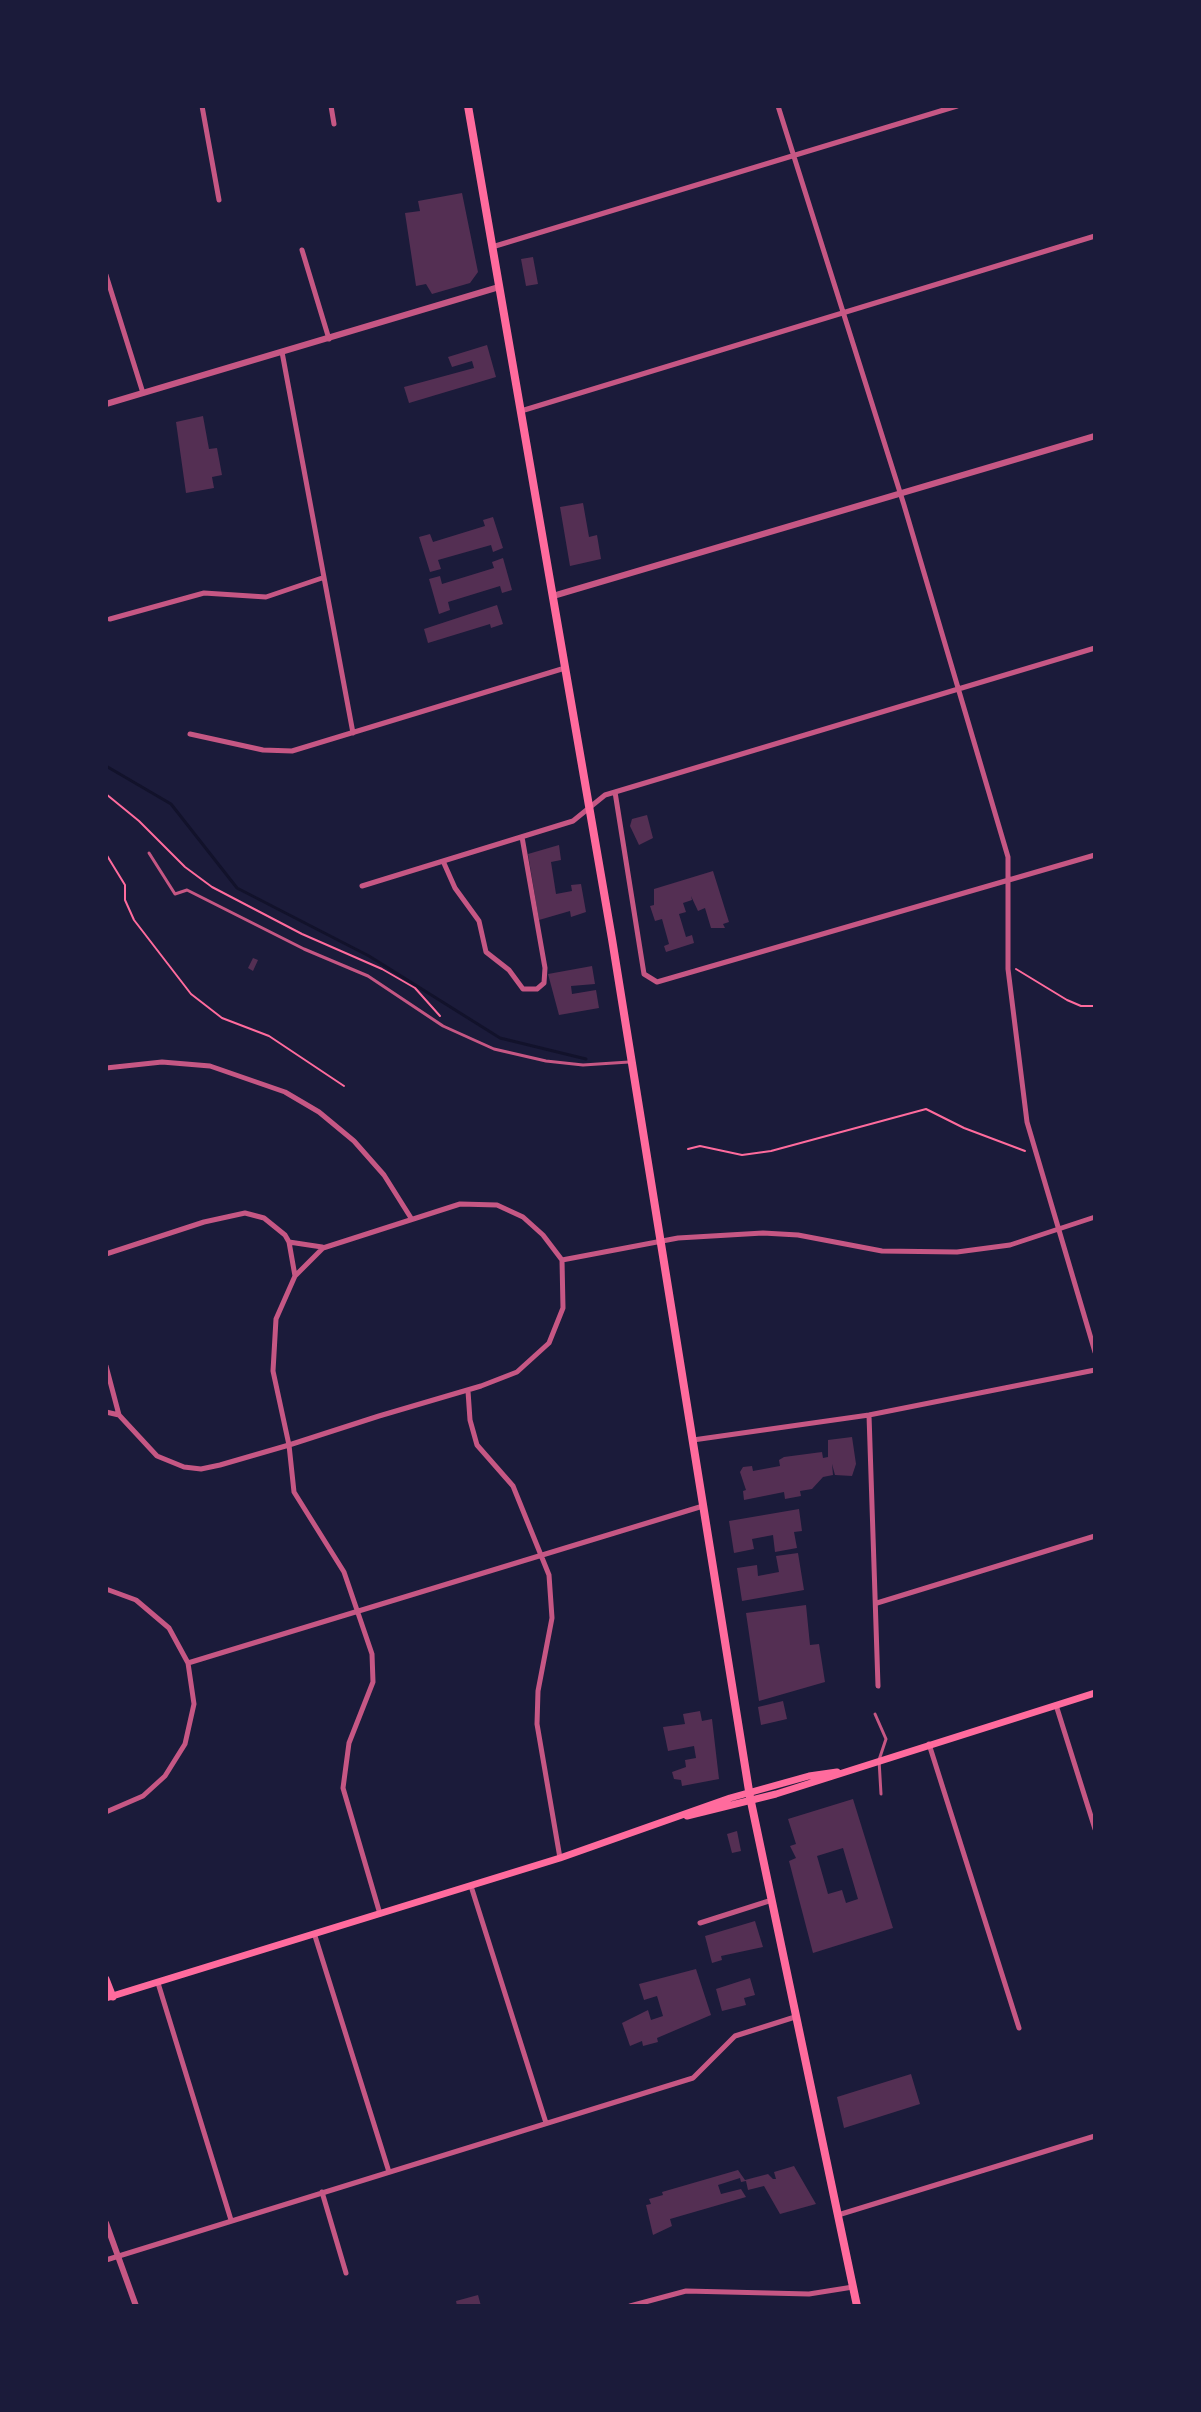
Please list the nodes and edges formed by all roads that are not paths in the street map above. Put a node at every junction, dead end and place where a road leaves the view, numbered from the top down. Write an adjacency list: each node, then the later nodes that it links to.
1 (202, 106): 8 (street)
2 (331, 106): 6 (street)
3 (468, 106): 10 (main road)
4 (778, 106): 7 (street)
5 (957, 106): 7 (street)
6 (334, 124)
7 (794, 156): 10 (street); 14 (street)
8 (219, 200)
9 (1095, 236): 14 (street)
10 (491, 247): 13 (main road)
11 (302, 250): 15 (street)
12 (106, 275): 17 (street)
13 (499, 287): 15 (street); 19 (main road)
14 (844, 314): 19 (street); 21 (street)
15 (329, 339): 16 (street)
16 (282, 352): 17 (street); 22 (street)
17 (143, 393): 18 (street)
18 (106, 404)
19 (520, 412): 23 (main road)
20 (1095, 436): 21 (street)
21 (901, 494): 23 (street); 27 (street)
22 (322, 578): 24 (street); 28 (street)
23 (553, 596): 26 (main road)
24 (110, 619)
25 (1095, 648): 27 (street)
26 (566, 668): 28 (street); 31 (main road)
27 (960, 688): 30 (street); 36 (street)
28 (353, 733): 29 (street)
29 (190, 734)
30 (615, 792): 31 (street); 36 (street)
31 (590, 808): 32 (street); 38 (main road)
32 (522, 837): 35 (street); 35 (street)
33 (149, 853): 38 (lane)
34 (1095, 855): 36 (street)
35 (443, 861): 37 (street)
36 (1010, 881): 42 (street)
37 (362, 886)
38 (632, 1061): 43 (main road)
39 (106, 1068): 41 (street)
40 (1095, 1217): 42 (street)
41 (411, 1218): 45 (street); 47 (street)
42 (1058, 1232): 43 (street); 49 (street)
43 (660, 1241): 47 (street); 56 (main road)
44 (289, 1242): 45 (street); 46 (street); 48 (street)
45 (323, 1248): 48 (street)
46 (106, 1254)
47 (562, 1260): 52 (street)
48 (295, 1276): 57 (street)
49 (1095, 1352)
50 (106, 1366): 54 (street)
51 (1095, 1370): 55 (street)
52 (468, 1391): 57 (street); 60 (street)
53 (106, 1412): 54 (street)
54 (119, 1415): 57 (street)
55 (869, 1415): 56 (street); 62 (street)
56 (693, 1440): 58 (main road)
57 (289, 1445): 63 (street)
58 (704, 1505): 60 (street); 72 (main road)
59 (1095, 1536): 62 (street)
60 (539, 1554): 63 (street); 75 (street)
61 (106, 1589): 64 (street)
62 (877, 1603): 65 (street)
63 (357, 1610): 64 (street); 78 (street)
64 (188, 1663): 73 (street)
65 (878, 1686)
66 (1095, 1693): 67 (main road)
67 (1056, 1705): 69 (main road); 74 (street)
68 (875, 1714): 70 (lane)
69 (929, 1744): 70 (main road); 85 (street)
70 (879, 1760): 71 (lane); 72 (main road)
71 (881, 1794)
72 (750, 1796): 75 (main road); 77 (main road)
73 (106, 1812)
74 (1095, 1829)
75 (560, 1858): 76 (main road)
76 (471, 1886): 78 (main road); 86 (street)
77 (772, 1900): 79 (street); 84 (main road)
78 (380, 1915): 80 (main road)
79 (700, 1923)
80 (315, 1936): 82 (main road); 88 (street)
81 (106, 1979): 83 (main road)
82 (158, 1983): 83 (main road); 91 (street)
83 (108, 1998)
84 (795, 2017): 86 (street); 90 (main road)
85 (1019, 2028)
86 (546, 2123): 88 (street)
87 (1095, 2136): 90 (street)
88 (389, 2172): 89 (street)
89 (322, 2192): 91 (street); 95 (street)
90 (838, 2215): 96 (main road)
91 (231, 2220): 93 (street)
92 (106, 2223): 93 (street)
93 (120, 2255): 94 (street); 97 (street)
94 (106, 2260)
95 (346, 2273)
96 (853, 2287): 98 (street); 99 (main road)
97 (136, 2306)
98 (630, 2306)
99 (857, 2306)

